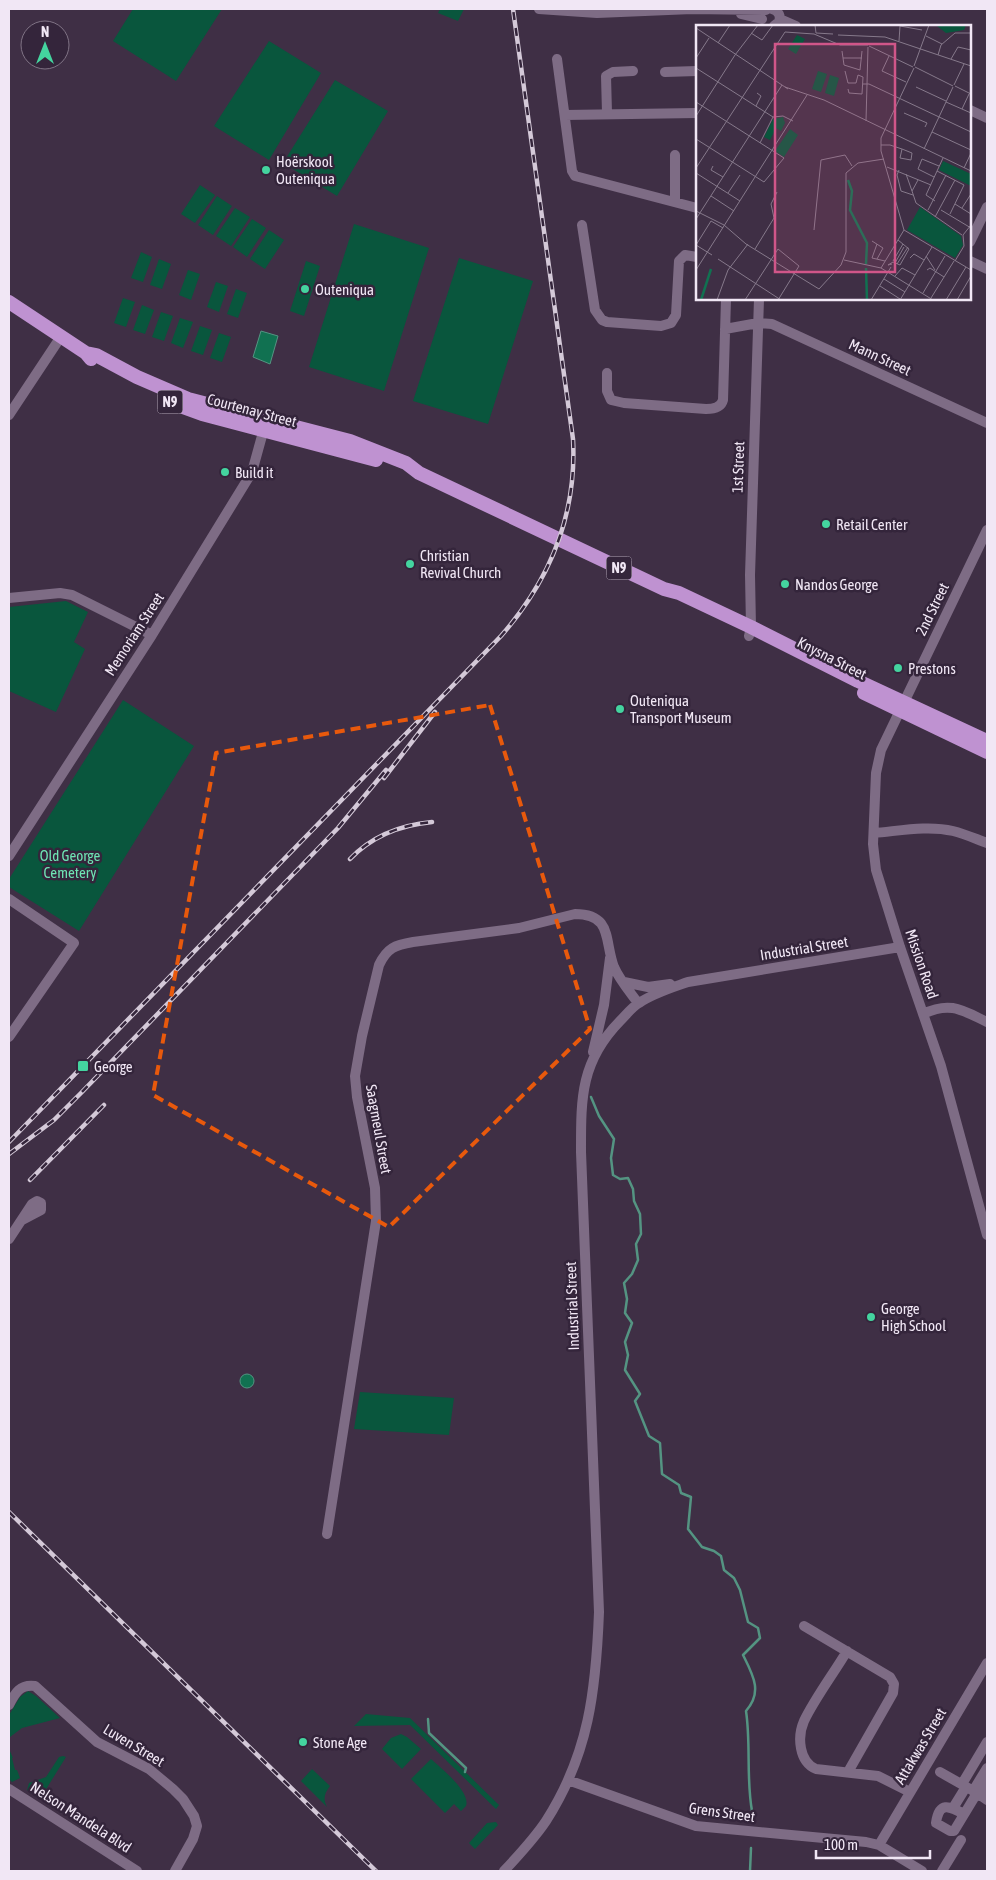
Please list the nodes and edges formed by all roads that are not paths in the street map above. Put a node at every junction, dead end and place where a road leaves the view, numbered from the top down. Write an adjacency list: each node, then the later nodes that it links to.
1 (540, 9): 2 (street)
2 (726, 9): 3 (street)
3 (771, 18): 4 (street); 5 (street)
4 (787, 25)
5 (793, 25)
6 (557, 59): 13 (street)
7 (633, 71): 11 (street)
8 (696, 71): 9 (street)
9 (665, 72)
10 (971, 110): 14 (street)
11 (607, 114): 12 (street); 13 (street)
12 (696, 114)
13 (565, 115): 16 (street)
14 (987, 118)
15 (675, 155): 16 (street)
16 (675, 202): 18 (street)
17 (987, 207): 20 (street)
18 (696, 208)
19 (582, 225): 21 (street)
20 (971, 240)
21 (696, 257)
22 (971, 261): 23 (street)
23 (987, 269)
24 (726, 300): 28 (street)
25 (759, 300): 27 (street, 1st Street)
26 (9, 302): 29 (highway, Courtenay Street / N9)
27 (758, 324): 28 (street, Mann Street); 32 (street, Mann Street); 37 (street, 1st Street)
28 (725, 328): 30 (street)
29 (60, 338): 31 (street); 33 (highway, Courtenay Street / N9)
30 (607, 372)
31 (9, 415)
32 (987, 422)
33 (265, 425): 35 (highway, Courtenay Street / N9); 38 (street, Memoriam Street)
34 (987, 530): 39 (street, 2nd Street)
35 (574, 547): 37 (highway, Knysna Street / N9)
36 (9, 598): 38 (street)
37 (750, 632): 39 (highway, Knysna Street / N9)
38 (152, 635): 44 (street, Memoriam Street)
39 (901, 705): 40 (highway, Knysna Street / N9); 41 (highway, Knysna Street / N9); 42 (street, Mission Road)
40 (987, 740)
41 (987, 752)
42 (874, 833): 43 (street); 46 (street, Mission Road)
43 (987, 843)
44 (9, 856)
45 (9, 899): 53 (street)
46 (900, 947): 49 (street, Industrial Street); 51 (street, Mission Road)
47 (611, 954): 48 (street, Saagmeul Street); 54 (street); 58 (street, Saagmeul Street)
48 (624, 982): 49 (street); 50 (street, Saagmeul Street)
49 (688, 982): 50 (street, Industrial Street)
50 (638, 1004): 54 (street, Industrial Street)
51 (923, 1014): 52 (street); 56 (street, Mission Road)
52 (987, 1022)
53 (9, 1037)
54 (591, 1062): 67 (street, Industrial Street)
55 (22, 1220): 57 (street)
56 (987, 1236)
57 (9, 1239)
58 (328, 1534)
59 (804, 1626): 60 (street)
60 (848, 1651): 65 (street); 65 (street)
61 (987, 1662): 70 (street, Attakwas Street)
62 (9, 1705): 79 (street, Luven Street)
63 (986, 1749): 71 (street)
64 (987, 1768): 71 (street)
65 (848, 1772): 70 (street)
66 (940, 1772): 71 (street)
67 (568, 1780): 76 (street, Grens Street); 80 (street, Industrial Street)
68 (987, 1783): 71 (street)
69 (9, 1789): 78 (street, Nelson Mandela Blvd)
70 (910, 1792): 76 (street, Attakwas Street)
71 (974, 1792): 73 (street); 74 (street)
72 (9, 1797): 77 (street, Nelson Mandela Blvd)
73 (953, 1808): 74 (street); 74 (street)
74 (964, 1814)
75 (961, 1840): 82 (street)
76 (879, 1845): 81 (street)
77 (125, 1871)
78 (137, 1871)
79 (175, 1871)
80 (504, 1871)
81 (922, 1871)
82 (942, 1871)

